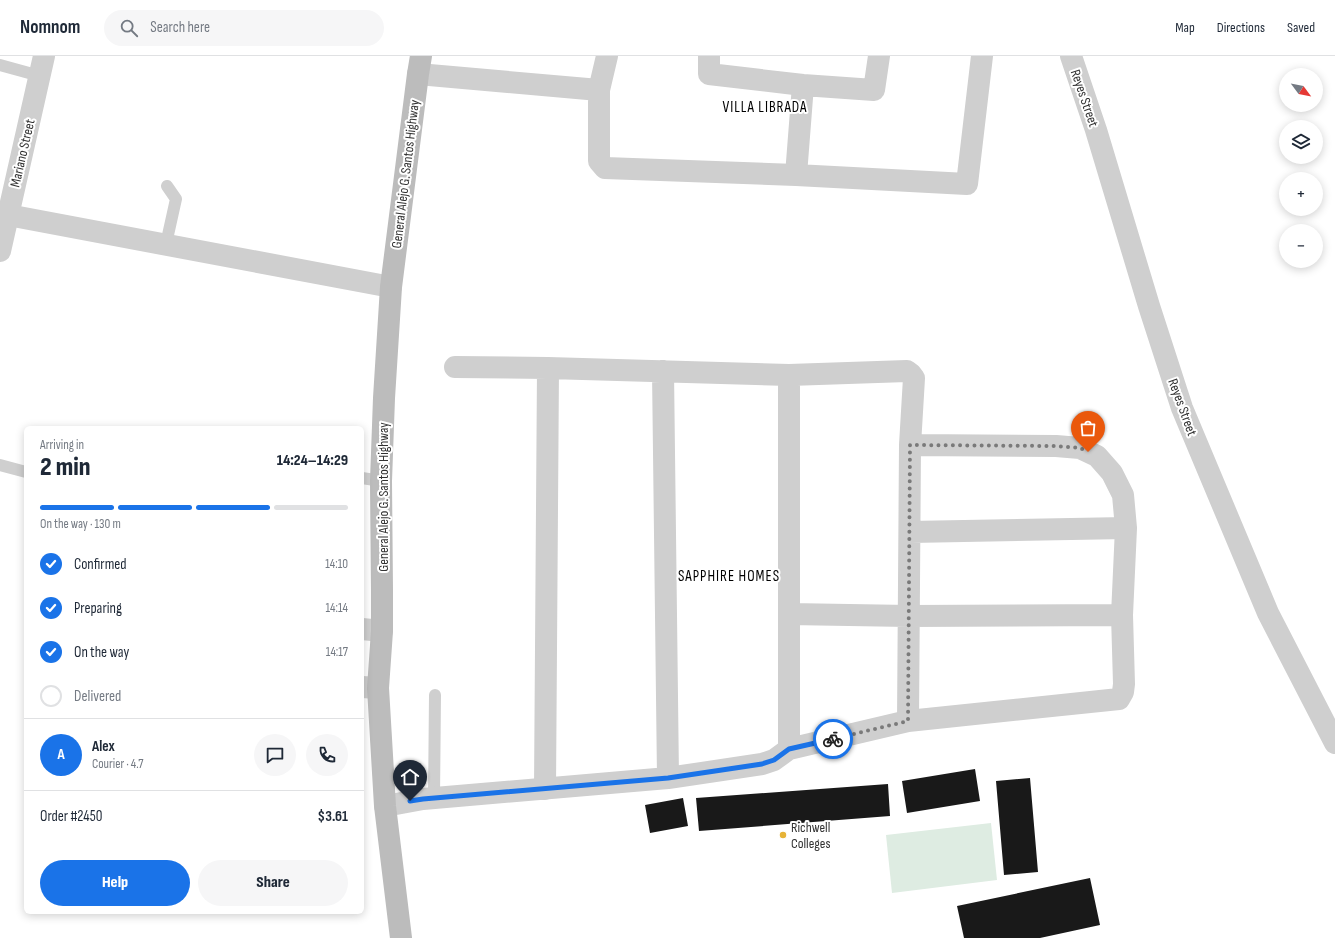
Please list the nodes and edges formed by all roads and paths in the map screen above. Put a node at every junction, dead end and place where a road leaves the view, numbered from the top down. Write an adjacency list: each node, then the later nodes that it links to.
1 (607, 56): 10 (street)
2 (709, 56): 9 (street)
3 (879, 56): 9 (street)
4 (982, 56): 11 (street)
5 (1071, 56): 34 (street, Reyes Street)
6 (0, 65): 8 (lane)
7 (419, 65): 10 (street); 16 (main road, General Alejo G. Santos Highway)
8 (42, 66): 13 (street, Mariano Street)
9 (803, 85): 11 (street)
10 (599, 90): 11 (street)
11 (796, 175)
12 (167, 186): 14 (lane)
13 (8, 215): 14 (street); 15 (street, Mariano Street)
14 (166, 244): 16 (street)
15 (0, 251)
16 (391, 286): 24 (main road, General Alejo G. Santos Highway)
17 (455, 367): 18 (street)
18 (548, 368): 19 (street); 37 (street)
19 (663, 371): 20 (street); 36 (street)
20 (789, 375): 21 (street); 27 (street)
21 (910, 445): 25 (street); 26 (street)
22 (0, 465): 23 (lane)
23 (24, 471)
24 (371, 480): 30 (main road, General Alejo G. Santos Highway)
25 (1126, 528): 26 (street); 28 (street)
26 (910, 532): 29 (street)
27 (789, 614): 29 (street); 35 (street)
28 (1122, 614): 29 (street); 33 (street)
29 (908, 616): 33 (street)
30 (372, 630): 31 (main road, General Alejo G. Santos Highway)
31 (370, 687): 39 (main road, General Alejo G. Santos Highway)
32 (435, 695): 38 (lane)
33 (908, 721): 35 (street)
34 (1335, 742)
35 (789, 749): 36 (street)
36 (668, 778): 37 (street)
37 (545, 789): 38 (street)
38 (434, 798): 39 (street)
39 (385, 806): 40 (main road, General Alejo G. Santos Highway)
40 (401, 938)

